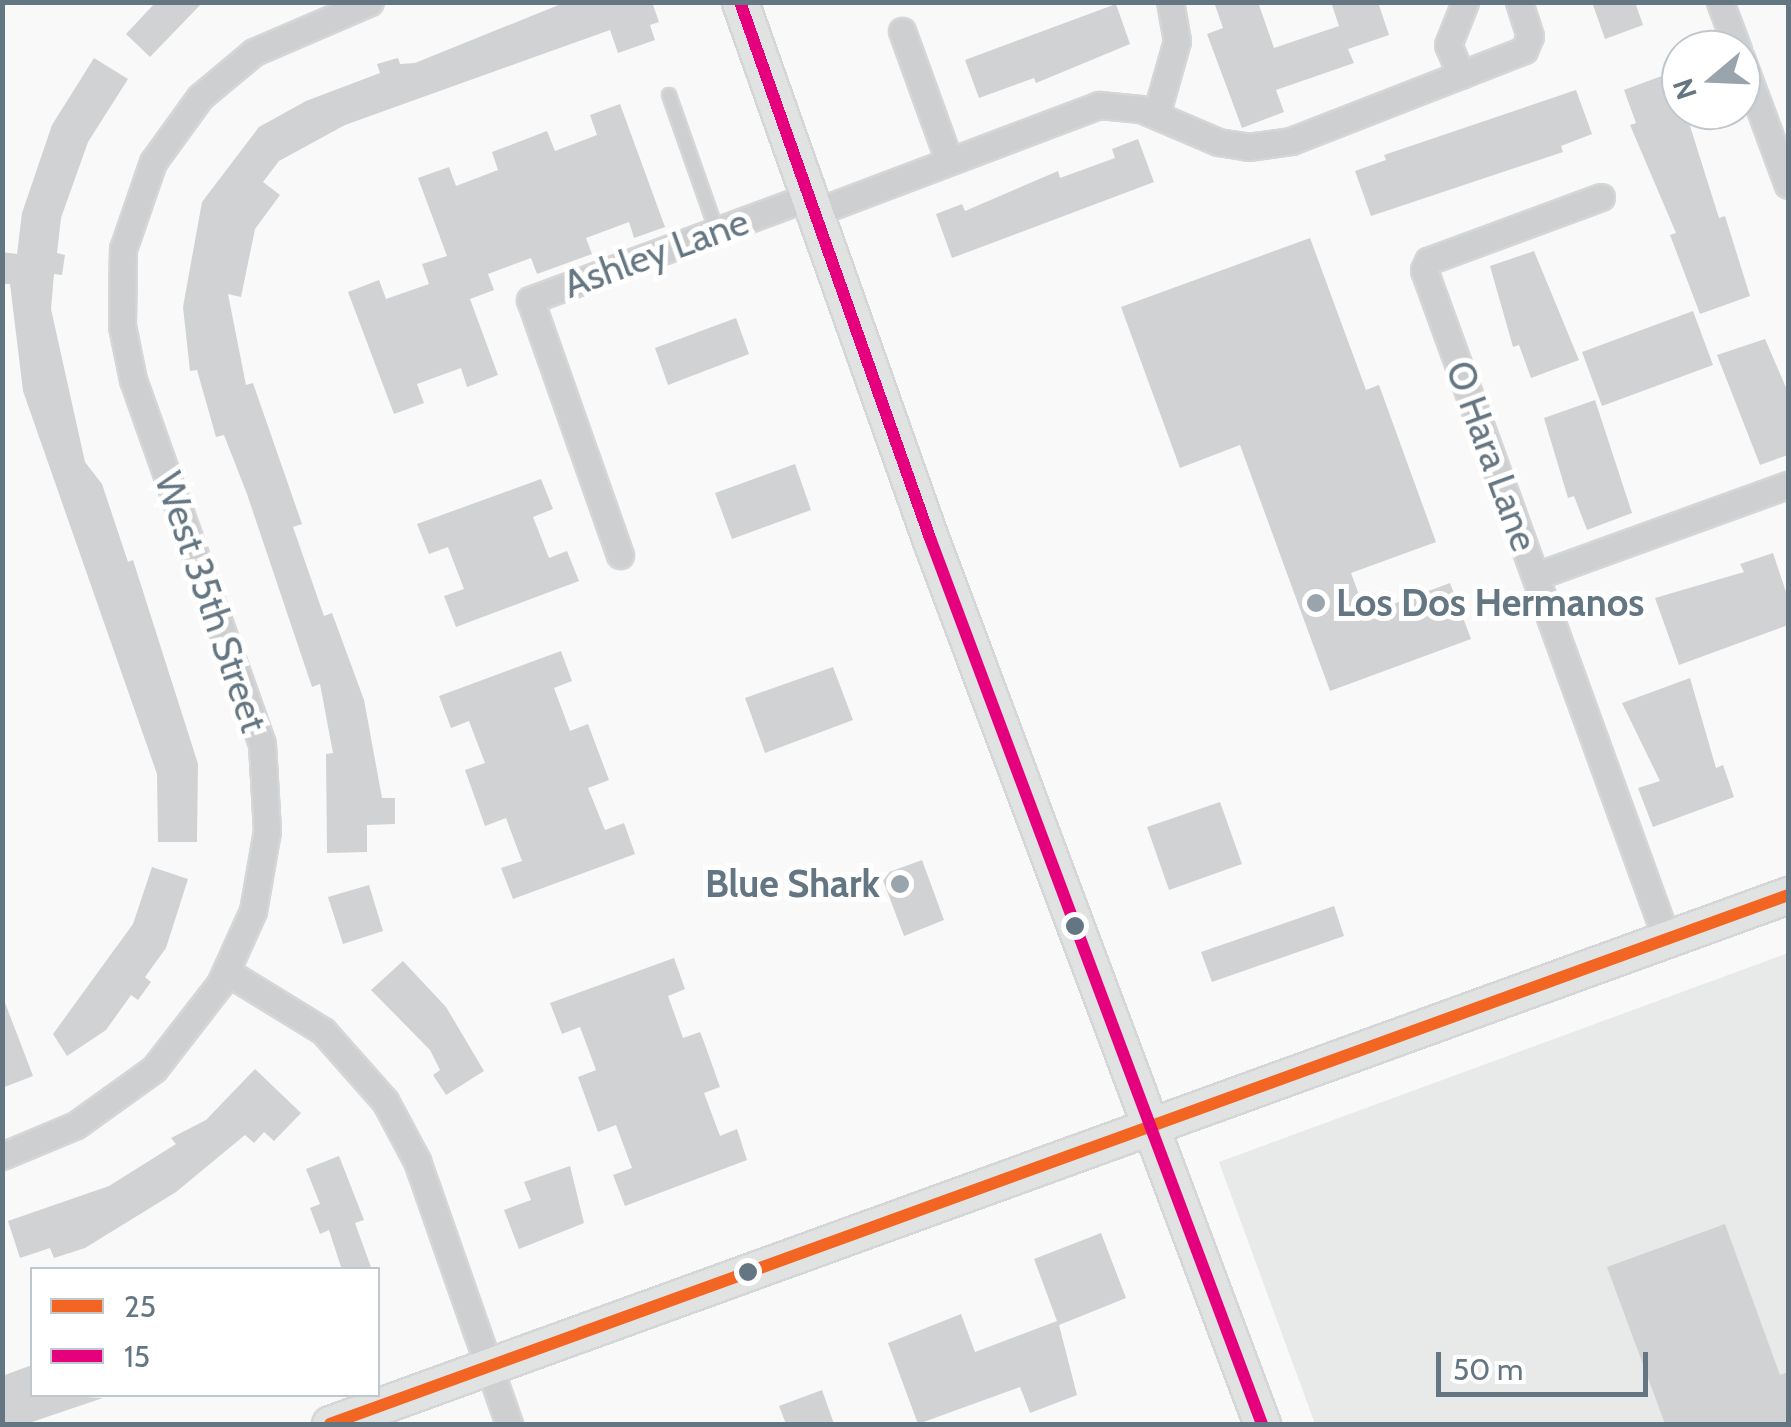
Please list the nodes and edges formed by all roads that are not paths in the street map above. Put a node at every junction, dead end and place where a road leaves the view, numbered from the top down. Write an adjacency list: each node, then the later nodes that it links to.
1 (740, 2): 16 (main road)
2 (1170, 2): 12 (street)
3 (1465, 2): 9 (street)
4 (1519, 2): 9 (street, Ashley Lane)
5 (1720, 2): 7 (street)
6 (356, 5): 23 (street, West 35th Street)
7 (1730, 30)
8 (902, 31): 13 (street)
9 (1461, 76): 12 (street, Ashley Lane)
10 (669, 94): 17 (lane)
11 (1761, 112): 14 (street)
12 (1156, 115): 13 (street, Ashley Lane)
13 (949, 161): 16 (street, Ashley Lane)
14 (1788, 185)
15 (1601, 197): 20 (street, O Hara Lane)
16 (813, 204): 17 (street, Ashley Lane); 24 (main road)
17 (717, 231): 19 (street, Ashley Lane)
18 (1788, 486): 20 (street)
19 (620, 555)
20 (1536, 576): 22 (street, O Hara Lane)
21 (1788, 895): 22 (main road)
22 (1666, 940): 24 (main road)
23 (227, 972): 25 (street, West 35th Street); 26 (street)
24 (1152, 1126): 26 (main road); 29 (main road)
25 (2, 1156)
26 (492, 1366): 27 (main road); 28 (street)
27 (330, 1424)
28 (509, 1424)
29 (1262, 1424)

